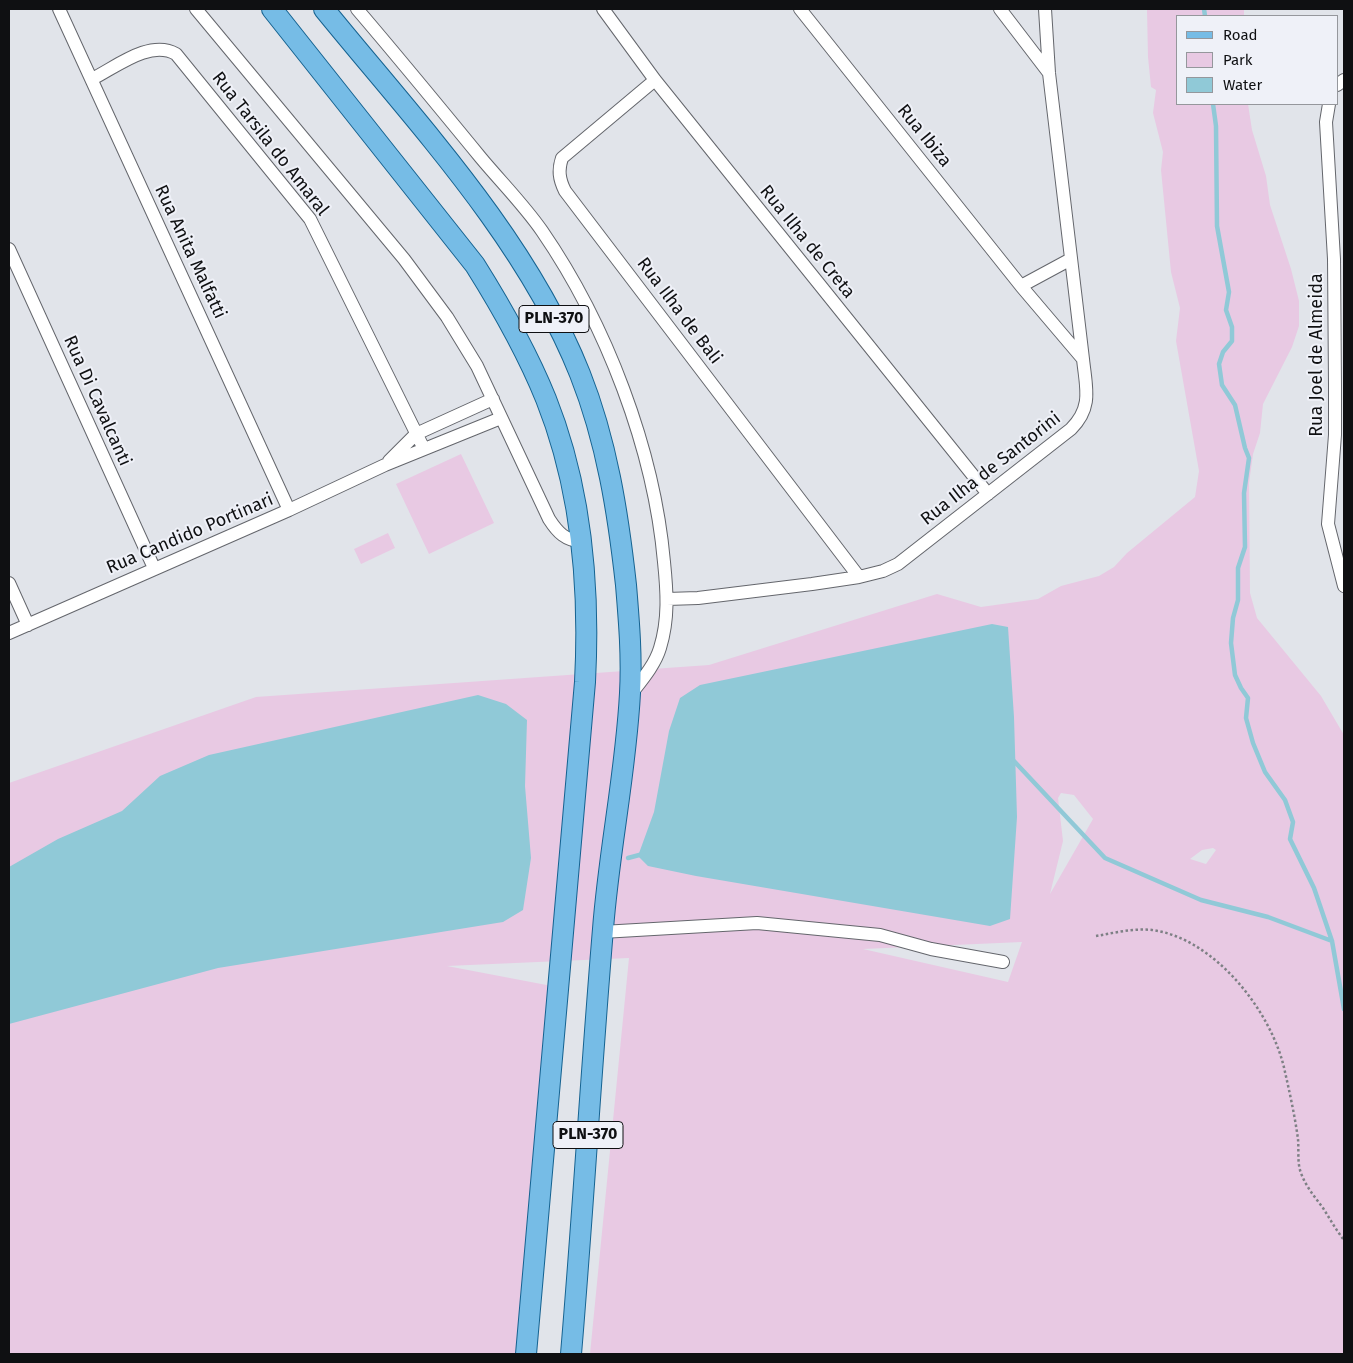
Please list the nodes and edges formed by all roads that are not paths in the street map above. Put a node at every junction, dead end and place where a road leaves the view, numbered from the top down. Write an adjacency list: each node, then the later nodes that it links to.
1 (59, 9): 11 (street, Rua Anita Malfatti)
2 (196, 9): 19 (street)
3 (272, 9): 27 (main road, PLN-370)
4 (324, 9): 35 (main road, PLN-370)
5 (357, 9): 32 (street)
6 (603, 9): 12 (street, Rua Ilha de Creta)
7 (800, 9): 17 (street, Rua Ibiza)
8 (1000, 9): 10 (street)
9 (1045, 9): 10 (street, Rua Ilha de Santorini)
10 (1049, 73): 16 (street, Rua Ilha de Santorini)
11 (92, 79): 21 (street, Rua Tarsila do Amaral); 26 (street, Rua Anita Malfatti)
12 (655, 80): 25 (street, Rua Ilha de Creta); 29 (street, Rua Ilha de Bali)
13 (1329, 105): 15 (street, Rua Joel de Almeida)
14 (9, 249): 28 (street, Rua Di Cavalcanti)
15 (1339, 257): 22 (street, Rua Joel de Almeida)
16 (1071, 259): 17 (street); 18 (street, Rua Ilha de Santorini)
17 (1021, 286): 18 (street, Rua Ibiza)
18 (1083, 359): 25 (street, Rua Ilha de Santorini)
19 (493, 399): 20 (street); 21 (street, Rua Candido Portinari)
20 (501, 418): 23 (street, Rua Candido Portinari); 27 (street)
21 (416, 434): 23 (street, Rua Tarsila do Amaral); 24 (street, Rua Candido Portinari)
22 (1339, 434): 31 (street, Rua Joel de Almeida)
23 (424, 449): 24 (street, Rua Candido Portinari)
24 (385, 465): 26 (street, Rua Candido Portinari)
25 (988, 494): 29 (street, Rua Ilha de Santorini)
26 (289, 510): 28 (street, Rua Candido Portinari)
27 (582, 542): 38 (main road, PLN-370)
28 (154, 568): 33 (street, Rua Candido Portinari)
29 (859, 577): 32 (street, Rua Ilha de Santorini)
30 (9, 584): 33 (street)
31 (1344, 586)
32 (668, 598): 35 (street)
33 (28, 625): 34 (street, Rua Candido Portinari)
34 (9, 634)
35 (630, 695): 36 (main road, PLN-370)
36 (602, 932): 37 (street); 39 (main road, PLN-370)
37 (1003, 962)
38 (526, 1354)
39 (571, 1354)

